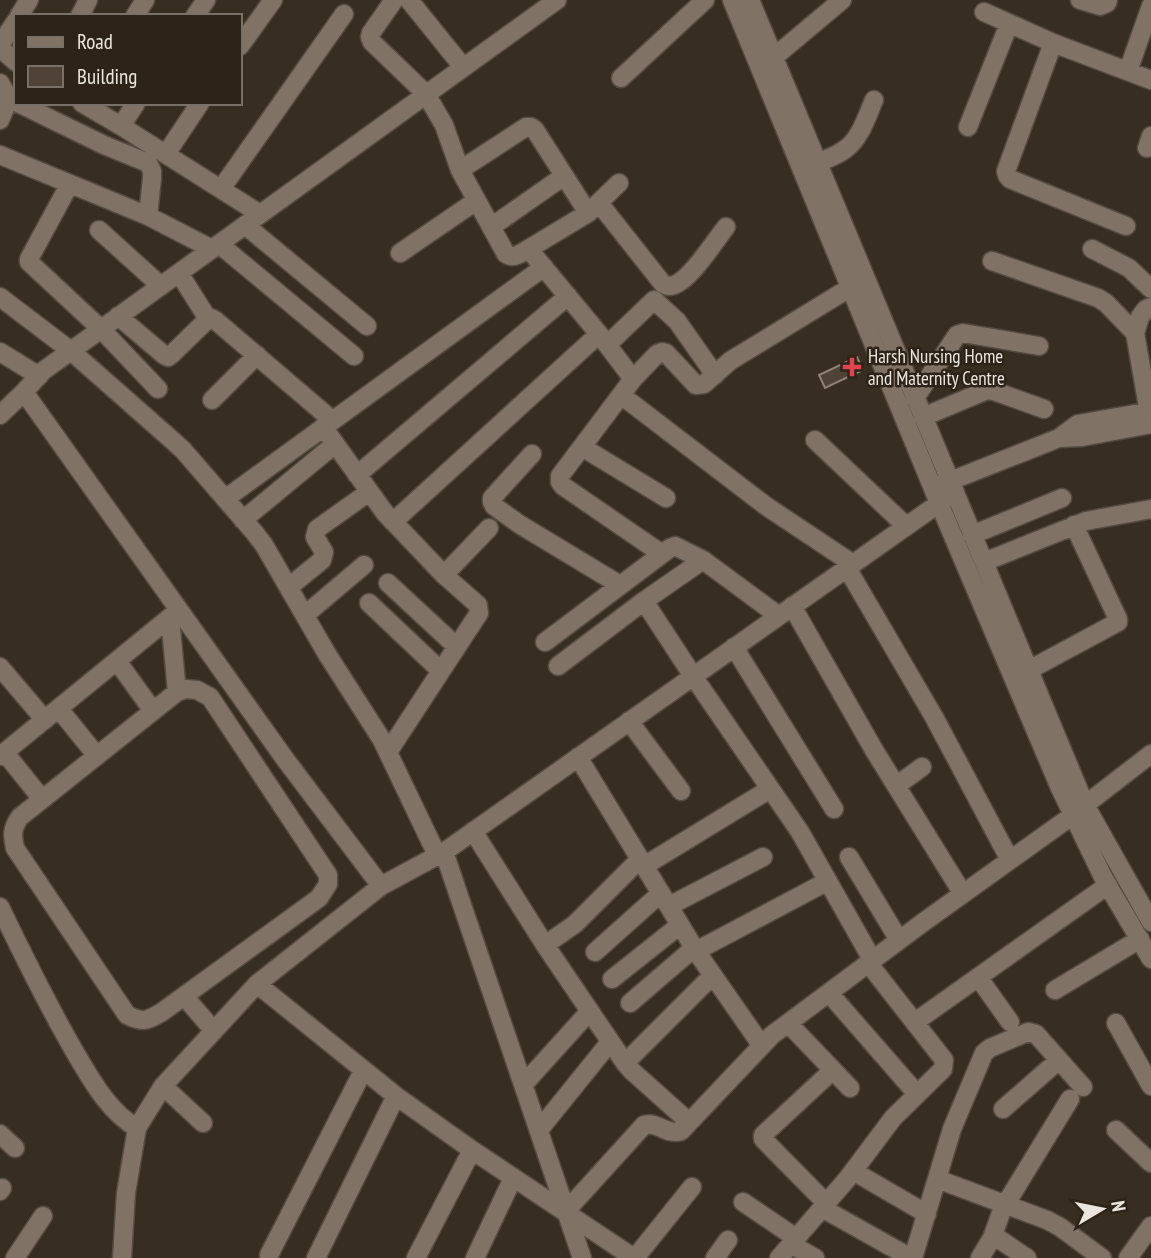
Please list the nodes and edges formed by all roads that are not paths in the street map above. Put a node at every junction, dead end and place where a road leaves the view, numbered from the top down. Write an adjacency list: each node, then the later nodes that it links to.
1 (273, 0): 15 (street)
2 (557, 0): 20 (street)
3 (705, 0): 23 (street)
4 (732, 0): 21 (street)
5 (842, 0): 18 (street)
6 (1080, 0): 7 (street)
7 (1108, 0)
8 (398, 2): 20 (street); 26 (street)
9 (754, 3): 18 (street)
10 (1151, 6): 22 (street)
11 (984, 12): 13 (street)
12 (344, 14): 43 (street)
13 (1009, 23): 16 (street); 35 (street)
14 (14, 24): 17 (street)
15 (242, 43)
16 (1053, 44): 22 (street); 49 (street)
17 (0, 46): 19 (street)
18 (775, 57): 21 (street); 38 (street)
19 (14, 60)
20 (463, 67): 26 (street)
21 (760, 68): 61 (street)
22 (1128, 71): 24 (street)
23 (621, 78)
24 (1151, 80)
25 (0, 83): 28 (street)
26 (426, 94): 39 (street); 46 (street)
27 (874, 100): 38 (street)
28 (14, 101): 33 (street)
29 (22, 105): 47 (street)
30 (86, 105): 34 (street)
31 (135, 105): 34 (street)
32 (199, 105): 37 (street)
33 (0, 120)
34 (121, 126): 37 (street)
35 (968, 127)
36 (0, 155): 47 (street)
37 (166, 155): 43 (street)
38 (818, 163): 65 (street)
39 (460, 170): 40 (street); 44 (street)
40 (564, 176): 45 (street); 51 (street)
41 (619, 183): 45 (street)
42 (67, 189): 70 (street)
43 (221, 189): 46 (street)
44 (476, 201): 51 (street); 56 (street)
45 (594, 208): 50 (street); 55 (street)
46 (260, 214): 48 (street)
47 (148, 216): 53 (street)
48 (245, 225): 53 (street); 69 (street)
49 (1126, 226)
50 (726, 227)
51 (491, 228): 55 (street)
52 (99, 230): 60 (street)
53 (215, 246): 59 (street); 77 (street)
54 (1092, 249): 62 (street)
55 (525, 251): 58 (street)
56 (400, 253)
57 (992, 261): 71 (street)
58 (544, 267): 63 (street); 90 (street)
59 (179, 273): 60 (street); 68 (street)
60 (161, 286): 67 (street)
61 (850, 286): 65 (street); 78 (street)
62 (1151, 289)
63 (568, 296): 72 (street); 95 (street)
64 (0, 297): 74 (street)
65 (868, 306): 84 (street); 96 (street)
66 (1149, 307): 71 (street)
67 (118, 316): 68 (street); 70 (street)
68 (208, 319): 76 (street)
69 (367, 326)
70 (100, 329): 74 (street); 81 (street)
71 (1135, 332): 88 (street)
72 (603, 339): 78 (street); 80 (street); 103 (street)
73 (1039, 346): 84 (street)
74 (71, 351): 79 (street); 99 (street)
75 (0, 352): 79 (street)
76 (257, 355): 85 (street); 90 (street)
77 (354, 356)
78 (715, 374): 80 (street)
79 (38, 376): 82 (street)
80 (633, 379): 83 (street)
81 (158, 389)
82 (24, 392): 87 (street); 120 (street)
83 (621, 395): 93 (street); 112 (street)
84 (915, 398): 89 (street)
85 (212, 400)
86 (1044, 409): 89 (street)
87 (0, 415)
88 (1150, 415): 96 (street)
89 (923, 417): 96 (street)
90 (328, 423): 92 (street); 99 (street)
91 (816, 440): 105 (street)
92 (335, 444): 95 (street); 102 (street)
93 (582, 447): 100 (street); 108 (street)
94 (532, 454): 115 (street)
95 (357, 475): 97 (street)
96 (944, 491): 105 (street); 107 (street); 152 (street)
97 (369, 492): 103 (street); 116 (street)
98 (1062, 498): 107 (street)
99 (225, 499): 102 (street)
100 (666, 499)
101 (1151, 509): 104 (street)
102 (243, 520): 116 (street)
103 (393, 522): 113 (street)
104 (1073, 525): 110 (street); 128 (street)
105 (906, 526): 112 (street)
106 (489, 528): 113 (street)
107 (972, 535): 110 (street)
108 (662, 554): 109 (street); 115 (street)
109 (703, 560): 117 (street); 119 (street)
110 (984, 562): 128 (street)
111 (364, 565): 121 (street)
112 (850, 566): 119 (street); 158 (street)
113 (444, 575): 123 (street)
114 (388, 583): 123 (street)
115 (620, 585): 122 (street)
116 (289, 587): 121 (street)
117 (644, 601): 126 (street); 130 (street)
118 (369, 603): 129 (street)
119 (786, 611): 124 (street); 146 (street)
120 (175, 614): 125 (street); 131 (street); 132 (street)
121 (305, 615): 139 (street)
122 (545, 642)
123 (457, 647): 129 (street)
124 (734, 647): 130 (street); 151 (street)
125 (117, 661): 134 (street); 135 (street)
126 (558, 666)
127 (0, 667): 136 (street)
128 (1029, 670): 152 (street)
129 (441, 671): 139 (street)
130 (693, 676): 137 (street); 147 (street)
131 (229, 681): 133 (street); 138 (street)
132 (177, 692): 133 (street); 135 (street)
133 (210, 697): 144 (street)
134 (59, 709): 136 (street); 142 (street)
135 (153, 711): 142 (street)
136 (44, 720): 140 (street)
137 (629, 721): 143 (street); 148 (street)
138 (275, 745): 144 (street); 150 (street)
139 (388, 752): 155 (street)
140 (3, 754): 149 (street)
141 (1151, 754): 152 (street)
142 (97, 756): 149 (street)
143 (578, 757): 154 (street); 159 (street)
144 (253, 762): 153 (street)
145 (922, 767): 146 (street)
146 (896, 786): 163 (street)
147 (770, 789): 159 (street); 160 (street)
148 (681, 791)
149 (42, 799): 183 (street)
150 (319, 805): 153 (street); 162 (street)
151 (834, 809)
152 (1079, 810): 158 (street); 161 (street); 167 (street)
153 (295, 825): 166 (street)
154 (473, 831): 155 (street); 172 (street)
155 (440, 854): 162 (street); 197 (street)
156 (762, 857): 164 (street)
157 (849, 857): 171 (street)
158 (1010, 860): 163 (street)
159 (642, 862): 164 (street); 172 (street)
160 (828, 881): 173 (street); 176 (street)
161 (1108, 885): 170 (street); 178 (street)
162 (381, 886): 169 (street)
163 (963, 894): 171 (street)
164 (665, 900): 168 (street); 174 (street)
165 (0, 906): 206 (street)
166 (294, 916): 169 (street); 183 (street)
167 (1151, 922)
168 (680, 925): 173 (street); 179 (street)
169 (313, 939): 180 (street)
170 (1139, 939): 175 (street); 181 (street)
171 (899, 940): 176 (street)
172 (545, 945): 185 (street)
173 (695, 950): 177 (street); 184 (street)
174 (595, 951)
175 (1151, 959)
176 (871, 962): 182 (street); 186 (street)
177 (713, 975): 192 (street); 194 (street)
178 (978, 977): 186 (street); 187 (street)
179 (612, 979)
180 (257, 984): 190 (street); 196 (street)
181 (1055, 990)
182 (830, 993): 188 (street); 201 (street)
183 (184, 996): 190 (street)
184 (630, 1003)
185 (589, 1012): 191 (street); 197 (street)
186 (915, 1022): 201 (street)
187 (1010, 1022)
188 (788, 1023): 192 (street); 195 (street)
189 (1116, 1023): 199 (street)
190 (214, 1031): 198 (street)
191 (610, 1042): 194 (street); 207 (street)
192 (762, 1046): 205 (street)
193 (1059, 1059): 203 (street); 215 (street); 218 (street)
194 (625, 1063): 205 (street)
195 (833, 1070): 200 (street); 219 (street)
196 (363, 1071): 202 (street); 227 (street)
197 (523, 1085): 207 (street)
198 (163, 1086): 204 (street); 206 (street)
199 (1151, 1086)
200 (850, 1088)
201 (918, 1094): 213 (street)
202 (396, 1096): 211 (street); 230 (street)
203 (1003, 1110)
204 (203, 1122)
205 (690, 1122): 220 (street)
206 (136, 1128): 229 (street)
207 (539, 1130): 220 (street)
208 (1115, 1130): 212 (street)
209 (0, 1134): 210 (street)
210 (15, 1148)
211 (472, 1150): 214 (street); 231 (street)
212 (1151, 1163)
213 (853, 1171): 219 (street); 221 (street)
214 (513, 1178): 220 (street); 232 (street)
215 (937, 1179): 218 (street); 221 (street)
216 (692, 1187): 234 (street)
217 (743, 1202): 226 (street)
218 (1006, 1203): 224 (street); 241 (street)
219 (824, 1205): 226 (street); 238 (street)
220 (567, 1212): 233 (street); 234 (street)
221 (927, 1213): 238 (street)
222 (43, 1216): 228 (street)
223 (1151, 1226): 242 (street)
224 (993, 1235): 239 (street); 240 (street)
225 (728, 1240): 235 (street)
226 (793, 1241): 236 (street); 237 (street)
227 (268, 1255)
228 (15, 1258)
229 (122, 1258)
230 (316, 1258)
231 (416, 1258)
232 (475, 1258)
233 (582, 1258)
234 (634, 1258)
235 (715, 1258)
236 (779, 1258)
237 (815, 1258)
238 (912, 1258)
239 (980, 1258)
240 (1027, 1258)
241 (1102, 1258)
242 (1128, 1258)

